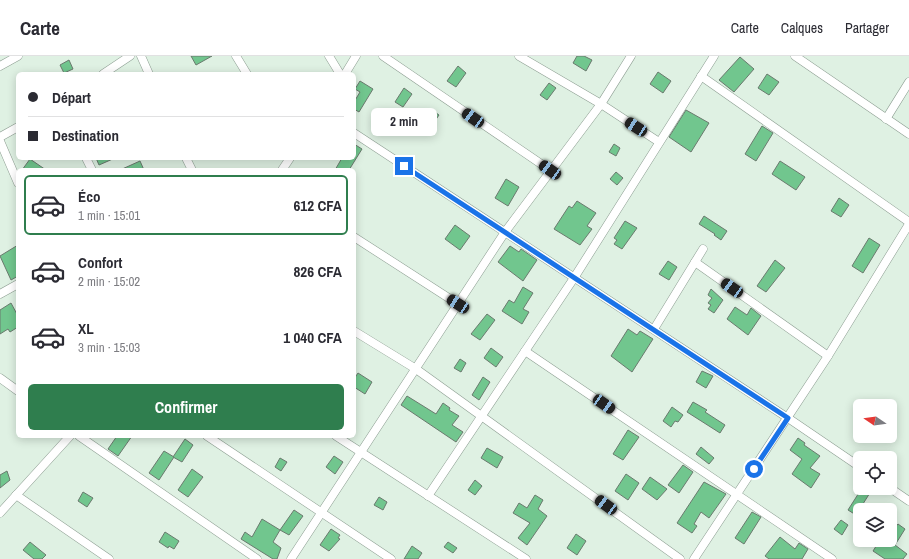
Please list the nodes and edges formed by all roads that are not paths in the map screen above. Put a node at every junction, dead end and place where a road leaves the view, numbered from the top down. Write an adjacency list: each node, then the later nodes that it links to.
1 (18, 56): 12 (street)
2 (130, 56): 13 (street)
3 (141, 56): 14 (street)
4 (236, 56): 15 (street)
5 (329, 56): 16 (street)
6 (356, 56): 17 (street)
7 (383, 56): 28 (street)
8 (631, 56): 20 (street)
9 (714, 56): 18 (street)
10 (795, 56): 21 (street)
11 (524, 57): 20 (street)
12 (0, 66)
13 (106, 72)
14 (148, 72)
15 (246, 72)
16 (339, 72)
17 (346, 72)
18 (701, 76): 27 (street); 30 (street)
19 (909, 82): 21 (street)
20 (601, 104): 27 (street); 28 (street)
21 (886, 118): 24 (street)
22 (16, 127): 25 (street)
23 (356, 134): 31 (street)
24 (909, 134)
25 (0, 137)
26 (0, 141): 29 (street)
27 (659, 142): 35 (street)
28 (550, 170): 31 (street)
29 (16, 178)
30 (909, 223): 42 (street)
31 (505, 232): 35 (street); 38 (street)
32 (356, 238): 38 (street)
33 (703, 249): 34 (street)
34 (695, 262): 39 (street); 42 (street)
35 (574, 278): 39 (street); 41 (street)
36 (16, 285): 37 (street)
37 (0, 294)
38 (458, 304): 43 (street)
39 (654, 330): 47 (street)
40 (356, 332): 43 (street)
41 (526, 350): 46 (street); 54 (street)
42 (828, 356): 47 (street)
43 (416, 369): 46 (street); 52 (street)
44 (2, 382): 45 (street)
45 (16, 390)
46 (482, 416): 57 (street); 66 (street)
47 (788, 418): 53 (street); 54 (street)
48 (68, 438): 56 (street)
49 (82, 438): 62 (street)
50 (210, 438): 59 (street)
51 (339, 438): 52 (street)
52 (361, 454): 57 (street); 59 (street)
53 (853, 462)
54 (738, 493): 67 (street); 68 (street)
55 (897, 493): 58 (street)
56 (16, 495): 60 (street); 61 (street)
57 (428, 496): 65 (street)
58 (909, 501)
59 (321, 511): 63 (street); 64 (street)
60 (0, 513)
61 (109, 559)
62 (257, 559)
63 (291, 559)
64 (391, 559)
65 (526, 559)
66 (680, 559)
67 (694, 559)
68 (832, 559)

